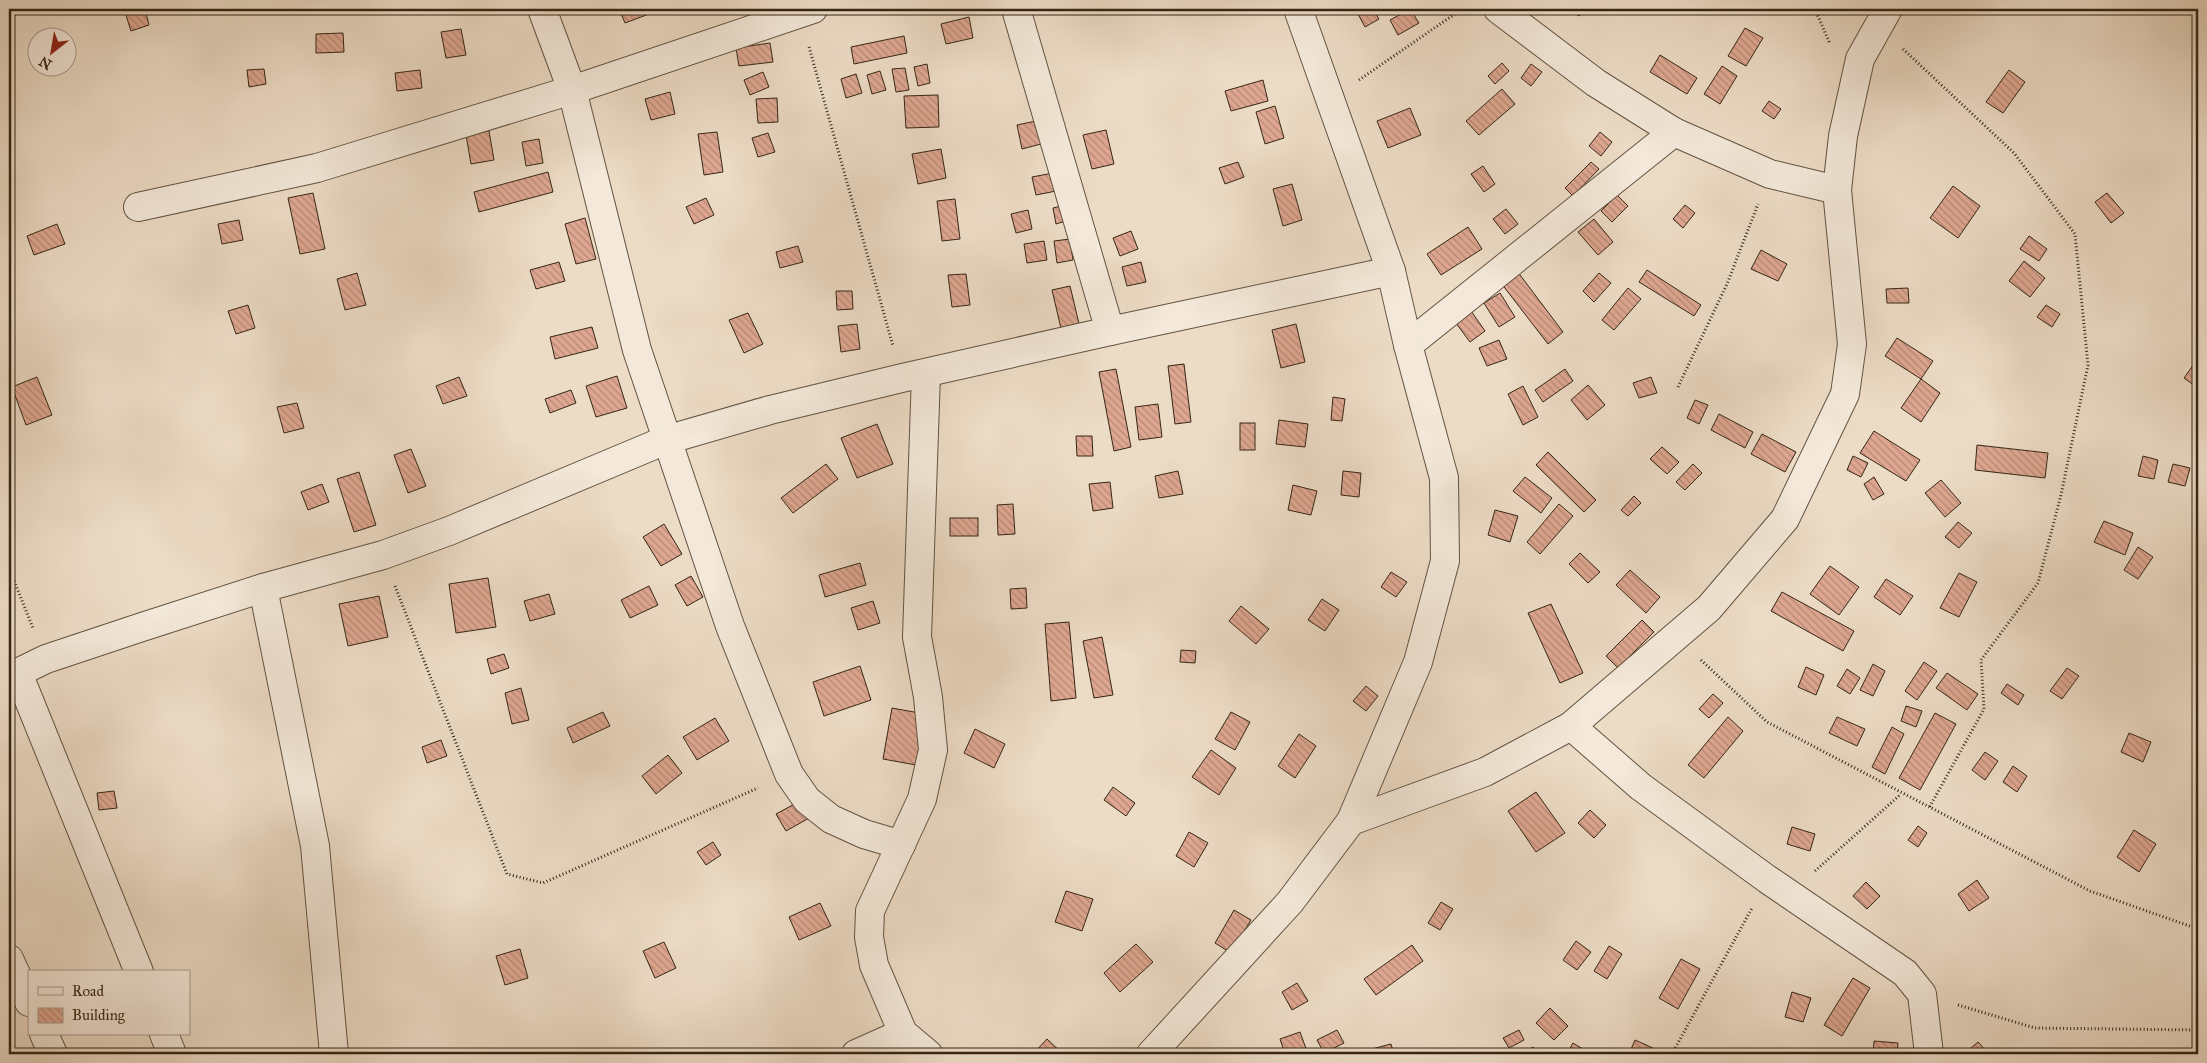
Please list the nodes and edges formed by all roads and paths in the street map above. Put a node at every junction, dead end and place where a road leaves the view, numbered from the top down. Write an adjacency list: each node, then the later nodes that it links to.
1 (542, 9): 8 (street)
2 (1016, 9): 15 (street)
3 (1298, 9): 9 (street)
4 (1462, 9): 9 (path)
5 (1498, 9): 10 (street)
6 (806, 11): 8 (street); 17 (path)
7 (1882, 17): 12 (street); 29 (path)
8 (572, 90): 13 (street); 19 (street)
9 (1330, 101): 14 (street)
10 (1674, 132): 11 (street); 16 (street)
11 (1770, 174): 12 (street); 18 (path)
12 (1837, 190): 23 (street)
13 (138, 207)
14 (1391, 271): 15 (street); 16 (street)
15 (1110, 331): 17 (street)
16 (1408, 345): 30 (street)
17 (914, 376): 19 (street); 32 (street)
18 (1678, 386)
19 (666, 440): 20 (street); 27 (street)
20 (383, 555): 22 (street); 27 (path)
21 (9, 568): 24 (path)
22 (263, 588): 24 (street); 48 (street)
23 (1675, 636): 26 (street); 28 (path)
24 (46, 659): 25 (street)
25 (13, 675): 38 (street)
26 (1571, 726): 30 (street); 34 (street)
27 (789, 774): 32 (street)
28 (1901, 794): 29 (path); 35 (path)
29 (1930, 808): 36 (path)
30 (1351, 821): 51 (street)
31 (2198, 840): 33 (path)
32 (901, 845): 43 (street)
33 (2198, 875)
34 (1767, 879): 35 (street); 52 (path)
35 (1791, 894): 39 (street)
36 (2198, 929)
37 (9, 959): 40 (street)
38 (138, 970)
39 (1922, 994): 42 (path); 53 (street)
40 (28, 1000)
41 (2198, 1018): 42 (path)
42 (2198, 1030)
43 (903, 1033): 49 (street); 50 (street)
44 (45, 1036): 46 (street)
45 (165, 1036): 47 (street)
46 (53, 1054)
47 (172, 1054)
48 (334, 1054)
49 (856, 1054)
50 (928, 1054)
51 (1151, 1054)
52 (1672, 1054)
53 (1929, 1054)

